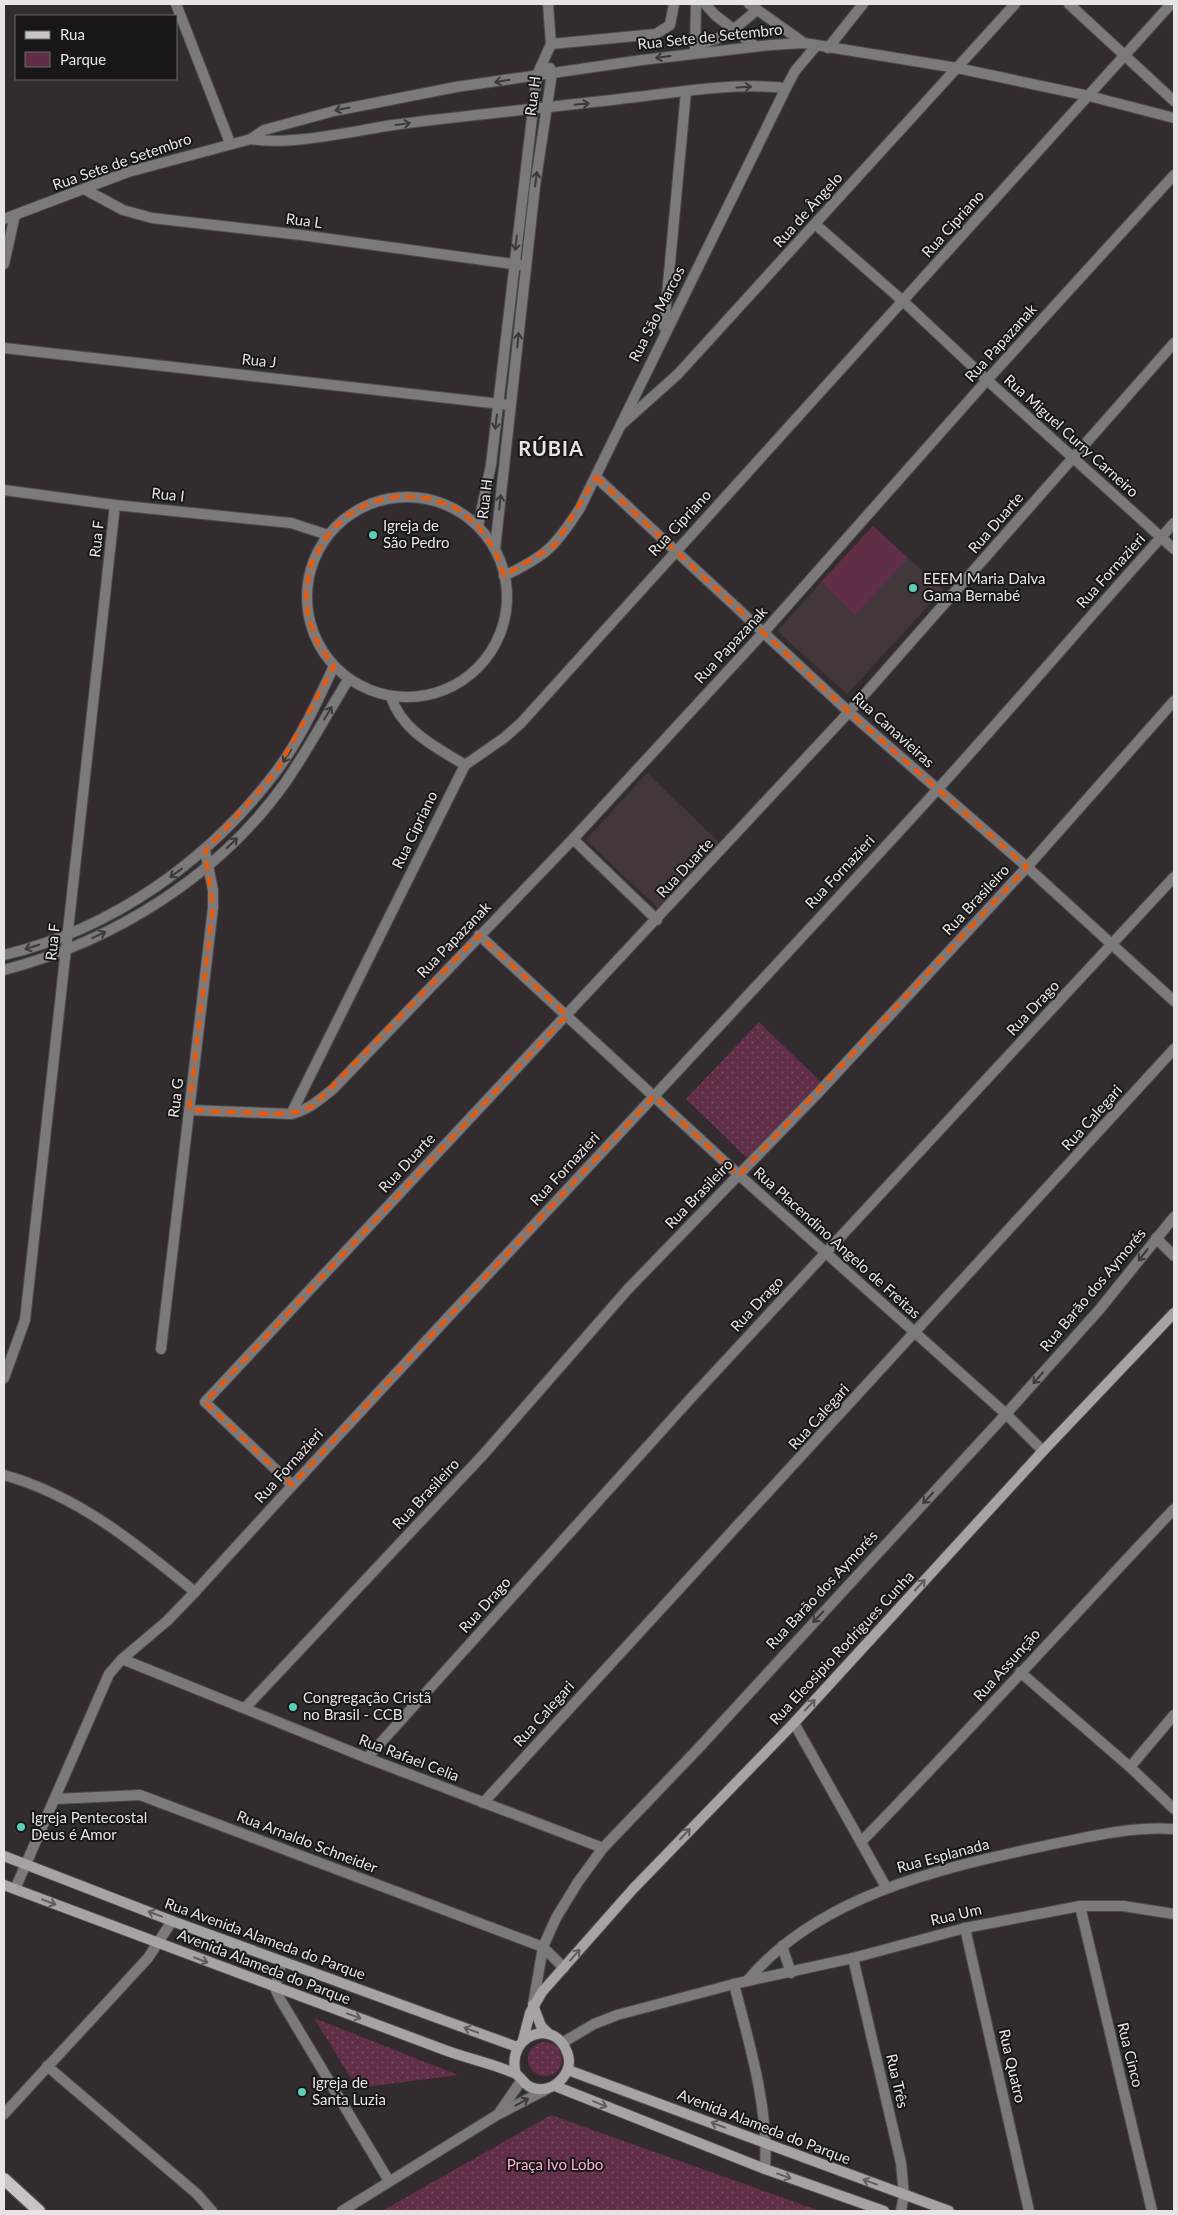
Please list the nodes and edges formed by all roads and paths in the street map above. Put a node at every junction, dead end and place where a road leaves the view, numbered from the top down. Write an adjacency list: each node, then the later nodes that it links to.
1 (176, 4): 31 (street)
2 (548, 4): 13 (street)
3 (674, 4): 13 (street)
4 (696, 4): 17 (street)
5 (705, 4): 11 (street)
6 (863, 4): 16 (street)
7 (1015, 4): 20 (street, Rua de Ângelo)
8 (1069, 4): 18 (street)
9 (1171, 4): 18 (street, Rua Cipriano)
10 (753, 7): 11 (street); 12 (street)
11 (734, 30): 14 (street); 17 (street)
12 (804, 43): 14 (street, Rua Sete de Setembro); 15 (street, Rua Sete de Setembro)
13 (551, 44): 19 (street)
14 (755, 46): 17 (street, Rua Sete de Setembro)
15 (816, 46): 16 (street, Rua Sete de Setembro); 23 (street, Rua São Marcos)
16 (828, 48): 20 (street, Rua Sete de Setembro)
17 (695, 50): 21 (street, Rua Sete de Setembro, one-way to 21)
18 (1125, 56): 25 (street, Rua Cipriano); 26 (street)
19 (546, 58): 21 (street, Rua H); 22 (street, Rua H)
20 (957, 68): 25 (street, Rua Sete de Setembro); 36 (street, Rua de Ângelo)
21 (552, 73): 22 (street, Rua Sete de Setembro); 27 (street, Rua H)
22 (537, 75): 28 (street, Rua H); 30 (street, Rua Sete de Setembro, one-way to 30)
23 (786, 88): 24 (street, Rua Sete de Setembro, one-way to 23); 41 (street, Rua São Marcos)
24 (686, 92): 27 (street, Rua Sete de Setembro, one-way to 24); 41 (street)
25 (1089, 96): 29 (street, Rua Sete de Setembro); 40 (street, Rua Cipriano)
26 (1174, 101)
27 (547, 108): 28 (street, Rua Sete de Setembro); 39 (street, Rua H, one-way to 27)
28 (532, 110): 30 (street, Rua Sete de Setembro, one-way to 28); 38 (street, Rua H, one-way to 38)
29 (1174, 118)
30 (251, 139): 31 (street, Rua Sete de Setembro)
31 (230, 143): 33 (street, Rua Sete de Setembro)
32 (1174, 175): 44 (street, Rua Papazanak)
33 (84, 189): 34 (street, Rua Sete de Setembro); 38 (street, Rua L)
34 (15, 215): 35 (street, Rua Sete de Setembro); 37 (street)
35 (4, 219)
36 (815, 224): 40 (street, Rua Miguel Curry Carneiro); 47 (street, Rua de Ângelo)
37 (4, 264)
38 (513, 264): 39 (street, Rua L); 45 (street, Rua H)
39 (526, 267): 46 (street, Rua H, one-way to 39)
40 (904, 302): 44 (street, Rua Miguel Curry Carneiro); 58 (street, Rua Cipriano)
41 (664, 334): 47 (street, Rua São Marcos)
42 (1174, 343): 48 (street, Rua Duarte)
43 (4, 348): 45 (street, Rua J)
44 (987, 380): 48 (street, Rua Miguel Curry Carneiro); 60 (street, Rua Papazanak)
45 (498, 403): 46 (street, Rua J); 53 (street, Rua H, one-way to 53)
46 (510, 405): 57 (street, Rua H, one-way to 46)
47 (616, 430): 49 (street, Rua São Marcos)
48 (1074, 457): 55 (street, Rua Miguel Curry Carneiro); 65 (street, Rua Duarte)
49 (596, 477): 58 (street, Rua Canavieiras); 59 (street, Rua São Marcos)
50 (4, 490): 51 (street, Rua I)
51 (115, 505): 54 (street, Rua I); 74 (street, Rua F)
52 (1174, 523): 55 (street, Rua Fornazieri)
53 (478, 526): 54 (street); 57 (street)
54 (328, 535): 61 (street)
55 (1162, 537): 56 (street, Rua Miguel Curry Carneiro); 67 (street, Rua Fornazieri)
56 (1174, 549)
57 (495, 550): 59 (street)
58 (674, 552): 60 (street, Rua Canavieiras); 66 (street, Rua Cipriano)
59 (504, 576): 63 (street)
60 (763, 633): 65 (street, Rua Canavieiras); 68 (street, Rua Papazanak)
61 (334, 666): 62 (street); 69 (street, one-way to 69)
62 (348, 680): 63 (street); 70 (street, one-way to 62)
63 (391, 697): 66 (street)
64 (1174, 701): 71 (street, Rua Brasileiro)
65 (849, 712): 67 (street, Rua Canavieiras); 73 (street, Rua Duarte)
66 (465, 765): 85 (street, Rua Cipriano)
67 (937, 789): 71 (street, Rua Canavieiras); 83 (street, Rua Fornazieri)
68 (573, 839): 73 (street); 75 (street, Rua Papazanak)
69 (205, 851): 70 (street, Rua G); 74 (street, one-way to 74)
70 (208, 865): 77 (street, one-way to 70); 84 (street, Rua G)
71 (1027, 867): 76 (street, Rua Canavieiras); 86 (street, Rua Brasileiro)
72 (1174, 877): 76 (street, Rua Drago)
73 (658, 920): 81 (street, Rua Duarte)
74 (68, 934): 77 (street, Rua F); 78 (street, one-way to 78)
75 (479, 936): 81 (street, Rua Placendino Angelo de Freitas); 85 (street, Rua Papazanak)
76 (1113, 945): 80 (street, Rua Canavieiras); 89 (street, Rua Drago)
77 (67, 951): 79 (street); 94 (street, Rua F)
78 (4, 955)
79 (4, 970)
80 (1174, 1001)
81 (567, 1015): 83 (street, Rua Placendino Angelo de Freitas); 98 (street, Rua Duarte)
82 (1174, 1049): 92 (street, Rua Calegari)
83 (654, 1096): 86 (street, Rua Placendino Angelo de Freitas); 98 (street, Rua Fornazieri)
84 (189, 1110): 85 (street); 93 (street, Rua G)
85 (291, 1114)
86 (739, 1175): 89 (street, Rua Placendino Angelo de Freitas); 103 (street, Rua Brasileiro)
87 (1174, 1217): 88 (street, Rua Barão dos Aymorés)
88 (1156, 1238): 90 (street); 95 (street, Rua Barão dos Aymorés, one-way to 95)
89 (825, 1252): 92 (street, Rua Placendino Angelo de Freitas); 106 (street, Rua Drago)
90 (1174, 1256)
91 (1174, 1313): 96 (street, Rua Eleosipio Rodrigues Cunha)
92 (916, 1333): 95 (street, Rua Placendino Angelo de Freitas); 109 (street, Rua Calegari)
93 (161, 1349)
94 (4, 1378)
95 (1006, 1414): 96 (street, Rua Placendino Angelo de Freitas); 113 (street, Rua Barão dos Aymorés, one-way to 113)
96 (1043, 1451): 105 (street, Rua Eleosipio Rodrigues Cunha, one-way to 96)
97 (4, 1475): 100 (street)
98 (292, 1484): 100 (street, Rua Fornazieri)
99 (1174, 1509): 102 (street, Rua Assunção)
100 (195, 1592): 101 (street, Rua Fornazieri)
101 (122, 1660): 103 (street, Rua Rafael Celia); 108 (street, Rua Fornazieri)
102 (1020, 1672): 107 (street); 112 (street, Rua Assunção)
103 (245, 1708): 106 (street, Rua Rafael Celia)
104 (1174, 1715): 107 (street)
105 (794, 1723): 112 (street); 128 (street, Rua Eleosipio Rodrigues Cunha, one-way to 105)
106 (367, 1758): 109 (street, Rua Rafael Celia)
107 (1130, 1766): 110 (street)
108 (55, 1799): 115 (street, Rua Fornazieri); 125 (street, Rua Arnaldo Schneider)
109 (483, 1803): 113 (street, Rua Rafael Celia)
110 (1174, 1810)
111 (1174, 1829): 117 (street, Rua Esplanada)
112 (862, 1841): 117 (street)
113 (603, 1848): 125 (street, Rua Barão dos Aymorés)
114 (4, 1856): 115 (street, Rua Avenida Alameda do Parque)
115 (26, 1864): 118 (street, Rua Fornazieri); 121 (street, Rua Avenida Alameda do Parque, one-way to 115)
116 (4, 1885): 118 (street, Avenida Alameda do Parque)
117 (886, 1888): 124 (street, Rua Esplanada)
118 (15, 1889): 123 (street, Avenida Alameda do Parque, one-way to 123)
119 (1080, 1906): 120 (street, Rua Um); 122 (street, Rua Um); 155 (street, Rua Cinco)
120 (1174, 1914)
121 (172, 1921): 123 (street); 127 (street, Rua Avenida Alameda do Parque)
122 (965, 1928): 126 (street, Rua Um); 154 (street, Rua Quatro)
123 (158, 1943): 132 (street, Avenida Alameda do Parque, one-way to 132); 137 (street)
124 (782, 1946): 129 (street); 130 (street, Rua Esplanada)
125 (543, 1948): 128 (street); 133 (street, Rua Barão dos Aymorés)
126 (852, 1958): 129 (street, Rua Um); 147 (street, Rua Três)
127 (282, 1961): 132 (street); 135 (street, Rua Avenida Alameda do Parque, one-way to 127)
128 (564, 1968): 133 (street, Rua Eleosipio Rodrigues Cunha)
129 (791, 1973): 130 (street, Rua Um)
130 (747, 1981): 131 (street, Rua Um)
131 (734, 1984): 136 (street, Rua Um); 143 (street)
132 (275, 1988): 139 (street, Avenida Alameda do Parque, one-way to 139); 146 (street)
133 (533, 2005): 134 (street); 135 (street)
134 (549, 2034): 135 (street); 136 (street)
135 (520, 2043): 139 (street)
136 (562, 2044): 138 (street)
137 (47, 2066): 141 (street); 149 (street)
138 (568, 2070): 140 (street); 143 (street, Avenida Alameda do Parque, one-way to 138)
139 (519, 2077): 140 (street, Avenida Alameda do Parque); 142 (street)
140 (551, 2087): 142 (street, one-way to 140); 144 (street, Avenida Alameda do Parque, one-way to 144)
141 (4, 2114)
142 (497, 2115): 146 (street)
143 (767, 2144): 144 (street); 147 (street, Avenida Alameda do Parque, one-way to 143)
144 (765, 2169): 151 (street, Avenida Alameda do Parque, one-way to 151)
145 (4, 2179): 148 (main road)
146 (389, 2181): 150 (street)
147 (904, 2195): 152 (street, Rua Três); 153 (street, Avenida Alameda do Parque)
148 (39, 2211)
149 (212, 2211)
150 (342, 2211)
151 (884, 2211)
152 (901, 2211)
153 (949, 2211)
154 (1029, 2211)
155 (1152, 2211)

